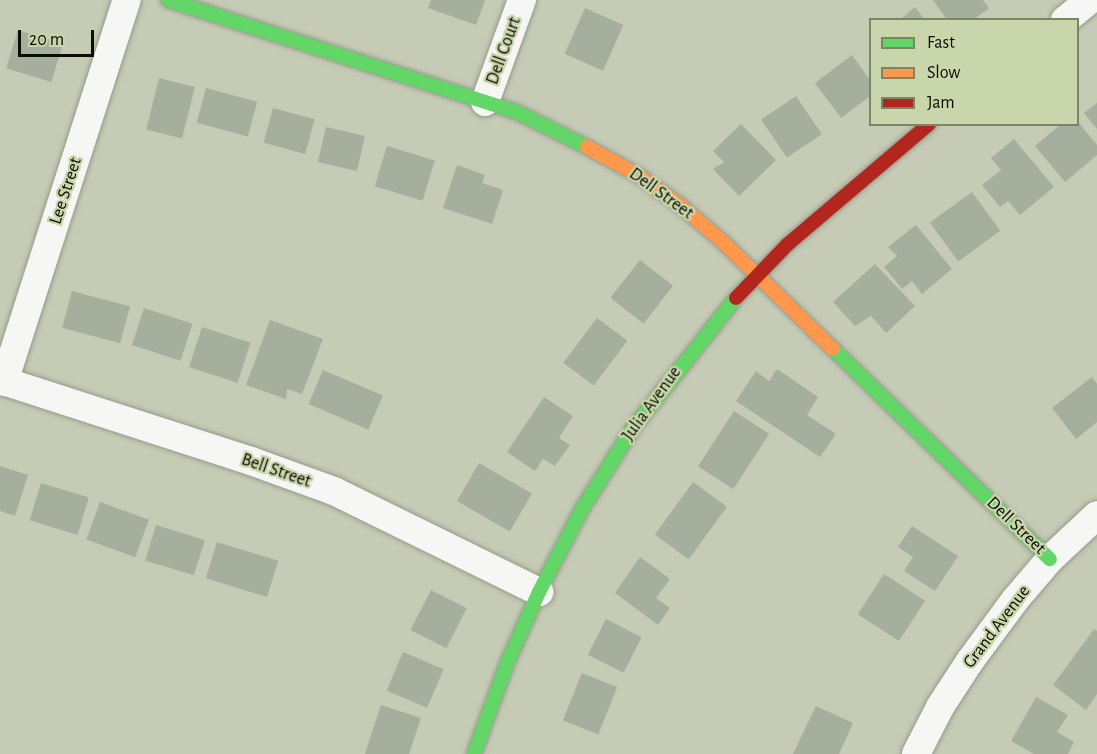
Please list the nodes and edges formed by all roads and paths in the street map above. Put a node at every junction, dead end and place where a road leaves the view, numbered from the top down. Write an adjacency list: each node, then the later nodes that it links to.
1 (128, 0): 9 (street, Lee Street)
2 (168, 0): 6 (street, Dell Street)
3 (522, 0): 6 (street, Dell Court)
4 (1090, 0): 5 (street)
5 (1068, 18)
6 (485, 102): 8 (street, Dell Street)
7 (927, 126): 8 (street, Julia Avenue)
8 (757, 276): 11 (street, Dell Street); 12 (street, Julia Avenue)
9 (2, 381): 12 (street, Bell Street)
10 (1097, 514): 11 (street, Grand Avenue)
11 (1050, 559): 14 (street, Grand Avenue)
12 (539, 592): 13 (street, Julia Avenue)
13 (474, 754)
14 (916, 754)

